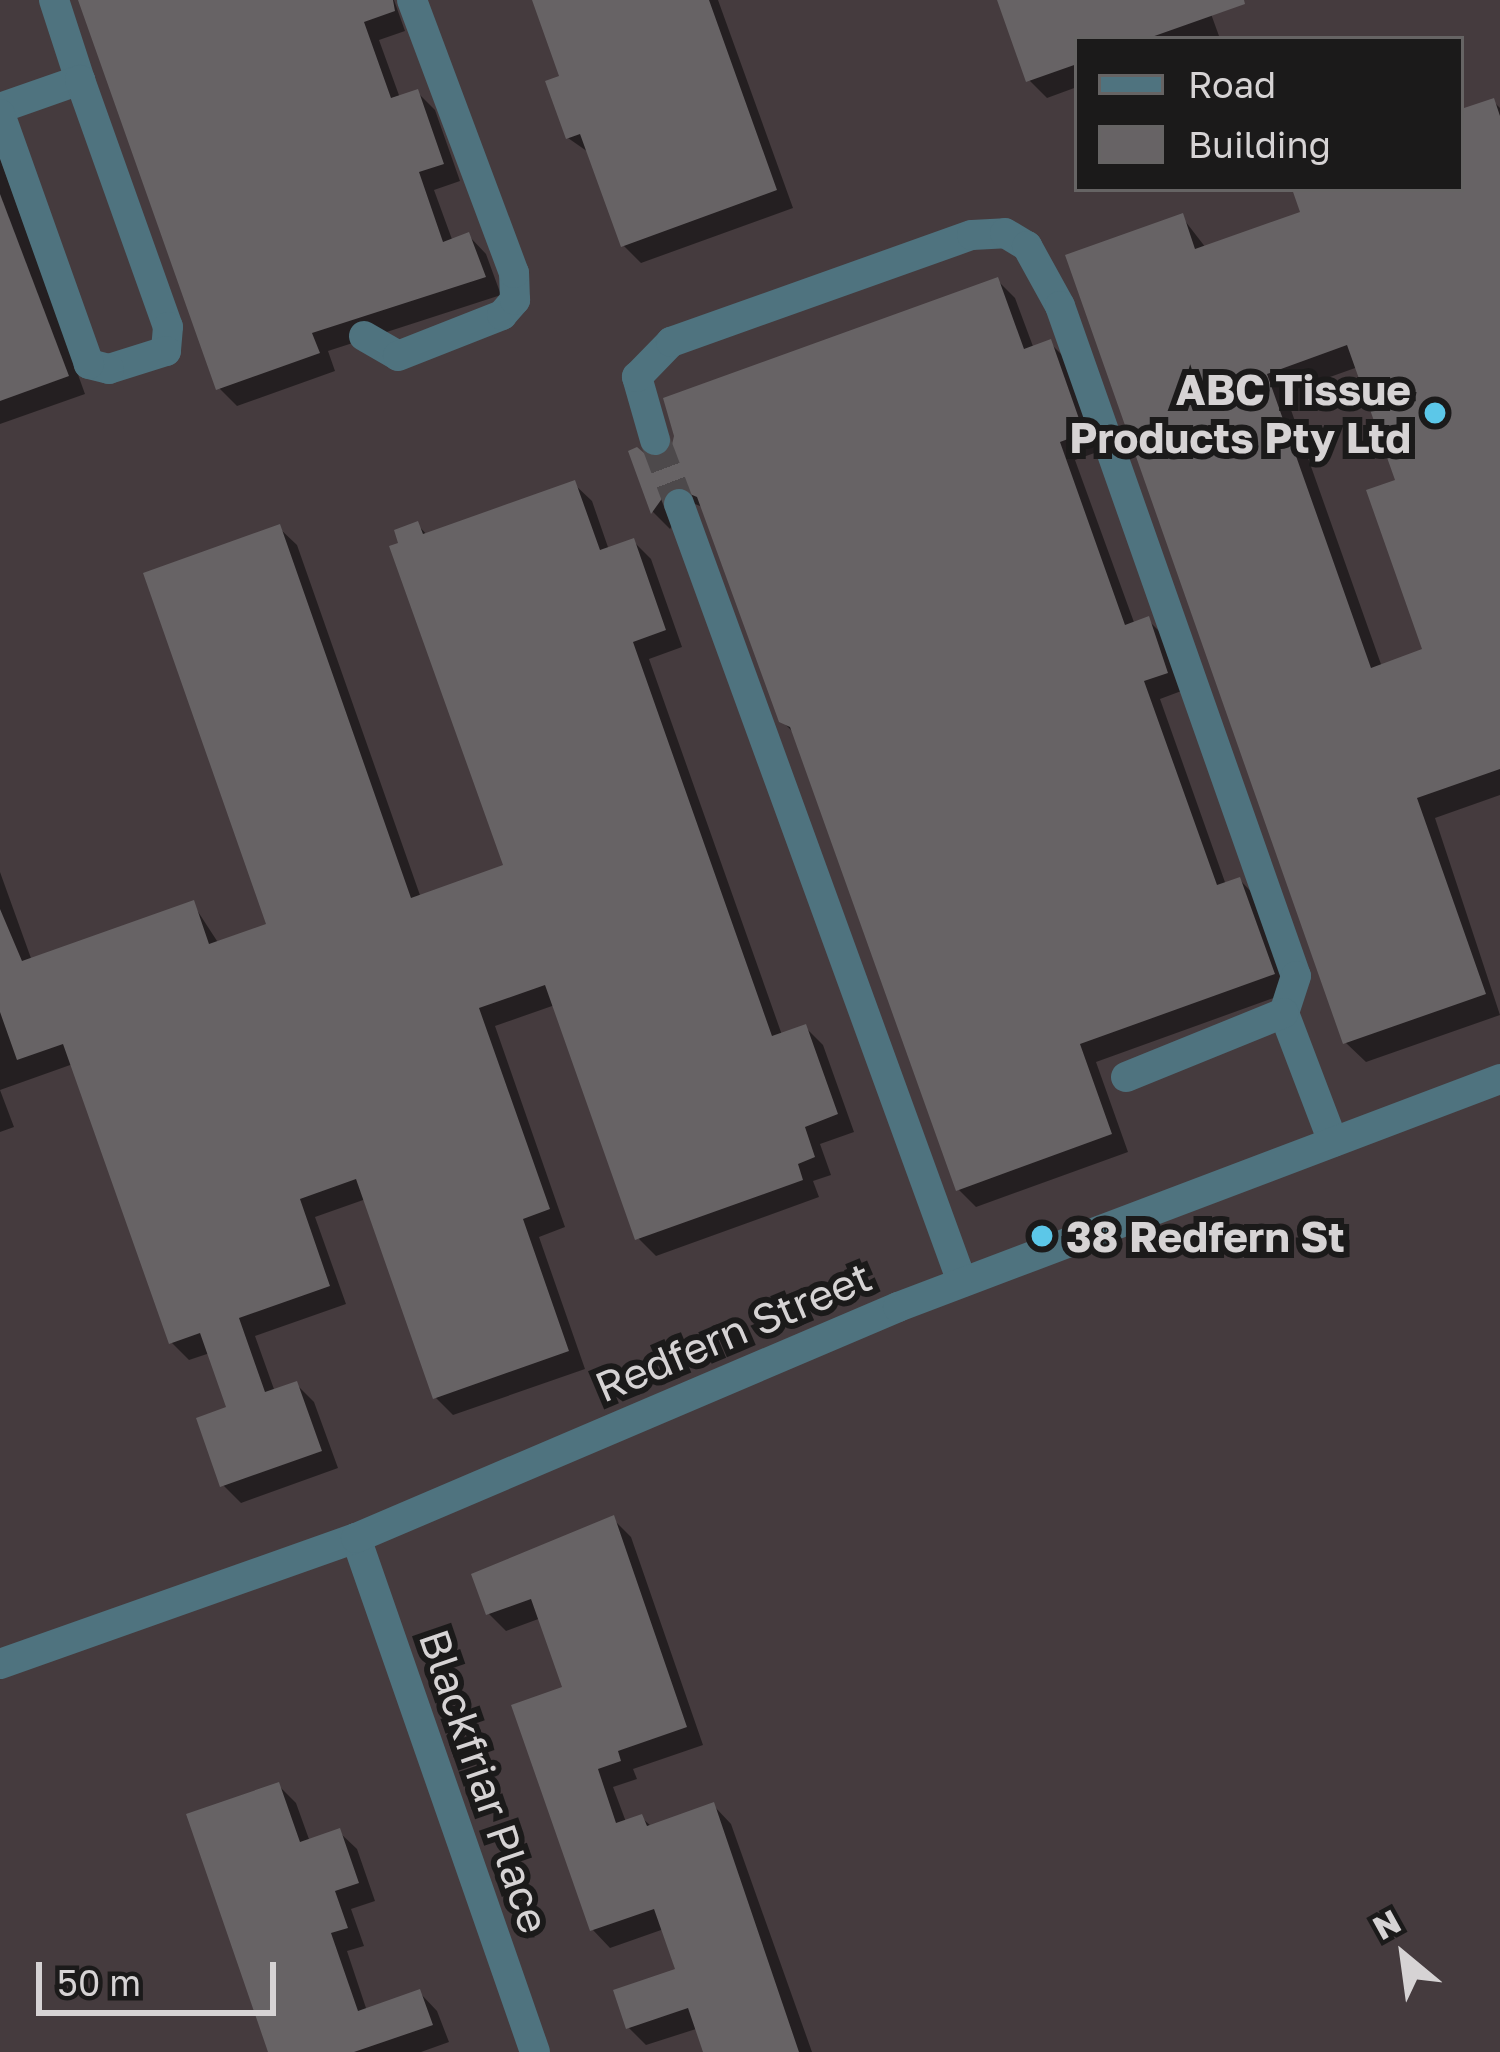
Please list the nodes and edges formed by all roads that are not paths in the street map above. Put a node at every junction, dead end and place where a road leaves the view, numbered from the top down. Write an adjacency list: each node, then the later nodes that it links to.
1 (54, 0): 3 (street)
2 (412, 0): 5 (street)
3 (80, 80): 4 (street); 4 (street)
4 (0, 111)
5 (364, 335)
6 (655, 440): 8 (street)
7 (679, 504): 12 (street)
8 (1284, 1013): 9 (street); 11 (street)
9 (1126, 1077)
10 (1500, 1079): 11 (street, Redfern Street)
11 (1333, 1142): 12 (street, Redfern Street)
12 (962, 1282): 13 (street, Redfern Street)
13 (356, 1538): 14 (street, Redfern Street); 15 (street, Blackfriar Place)
14 (0, 1664)
15 (535, 2052)

